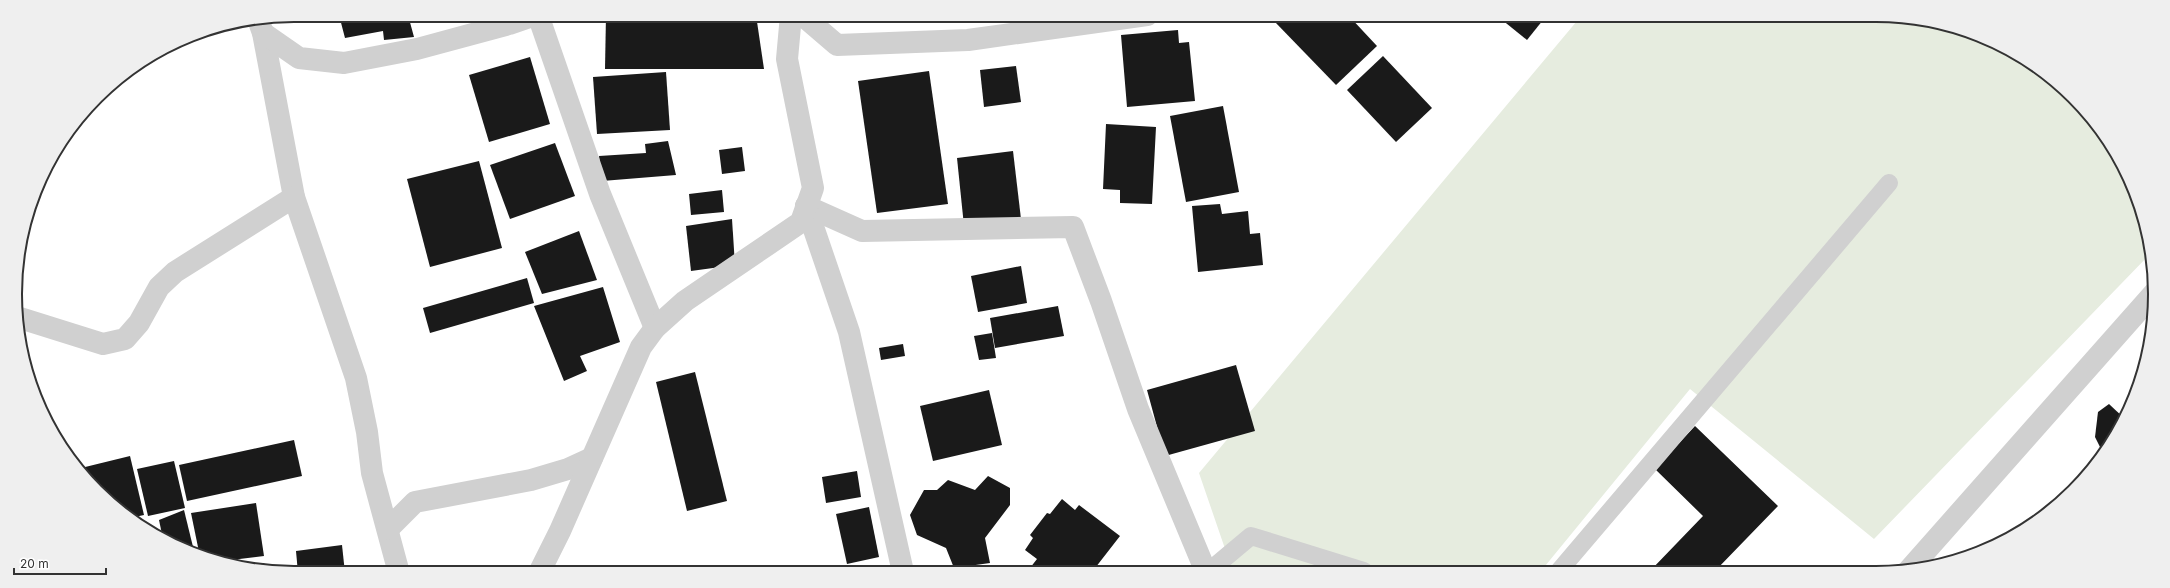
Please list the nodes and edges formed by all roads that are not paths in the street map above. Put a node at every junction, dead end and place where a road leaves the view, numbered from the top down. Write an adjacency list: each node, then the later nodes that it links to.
1 (515, 22): 6 (street)
2 (540, 22): 12 (street)
3 (790, 22): 9 (street)
4 (810, 22): 5 (street)
5 (1097, 22)
6 (260, 26): 8 (street)
7 (1888, 183): 22 (lane)
8 (294, 197): 11 (street); 14 (street)
9 (806, 206): 12 (street); 18 (street); 19 (street)
10 (2148, 300): 15 (street)
11 (23, 319)
12 (655, 328): 13 (street)
13 (592, 458): 14 (street); 17 (street)
14 (388, 529): 16 (street)
15 (1915, 564)
16 (397, 566)
17 (542, 566)
18 (902, 566)
19 (1204, 566)
20 (1214, 566): 21 (lane)
21 (1348, 566)
22 (1563, 566)

